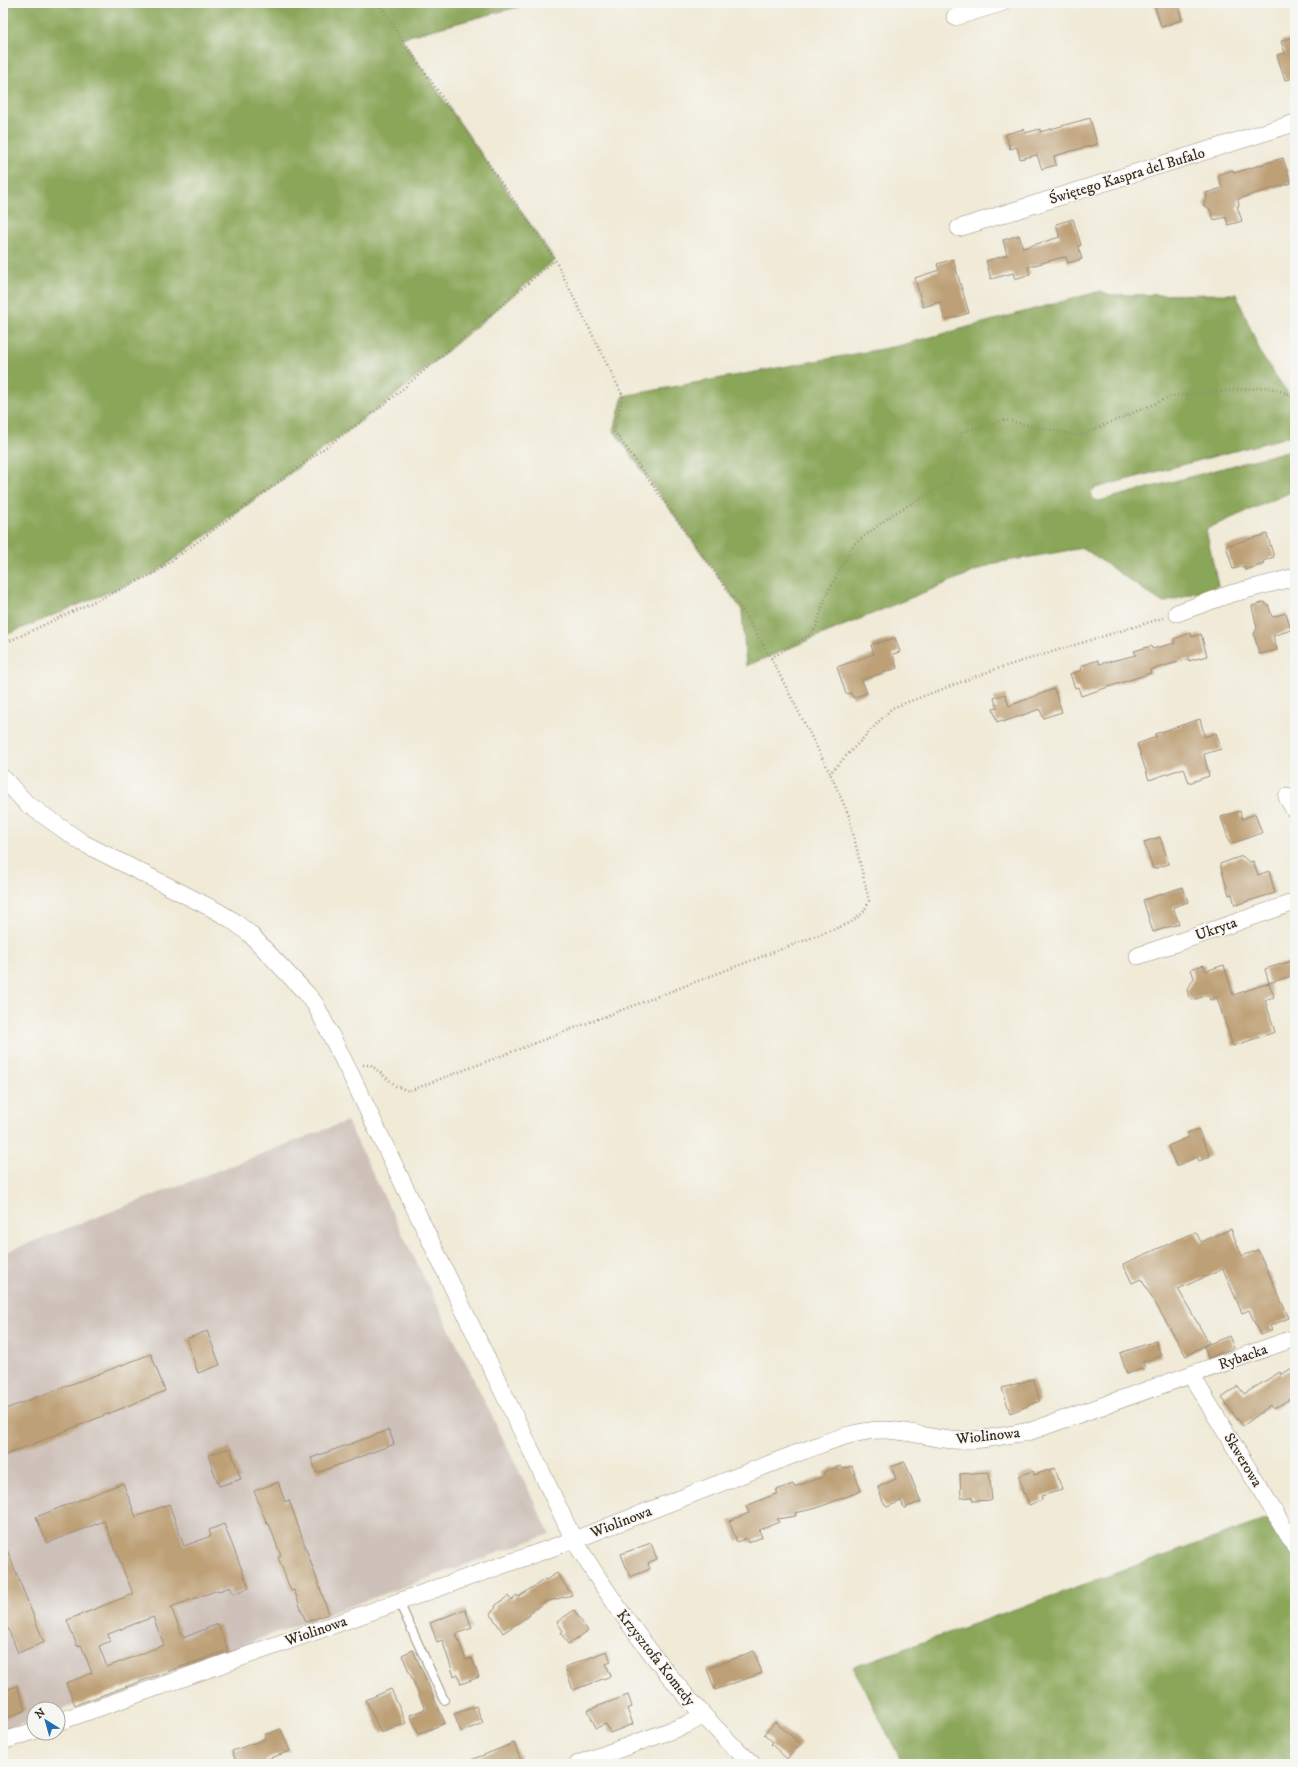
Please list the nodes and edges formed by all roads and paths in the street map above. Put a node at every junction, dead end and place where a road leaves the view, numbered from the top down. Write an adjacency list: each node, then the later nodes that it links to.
1 (379, 3): 6 (path)
2 (1001, 3): 3 (street)
3 (955, 17)
4 (1295, 123): 5 (street, Świętego Kaspra del Bufalo)
5 (958, 228)
6 (555, 260): 10 (path); 11 (path)
7 (1295, 396): 11 (path)
8 (1295, 577): 9 (street)
9 (1177, 614): 12 (path)
10 (3, 644)
11 (771, 658): 12 (path)
12 (830, 773): 16 (path)
13 (3, 778): 16 (street, Krzysztofa Komedy)
14 (1295, 902): 15 (street, Ukryta)
15 (1138, 956)
16 (349, 1071): 19 (street, Krzysztofa Komedy)
17 (1295, 1338): 18 (street, Rybacka)
18 (1192, 1375): 19 (street, Wiolinowa); 20 (street, Skwerowa)
19 (574, 1540): 21 (street, Wiolinowa); 23 (street, Krzysztofa Komedy)
20 (1295, 1546)
21 (399, 1602): 22 (lane); 24 (street, Wiolinowa)
22 (444, 1700)
23 (702, 1716): 27 (street); 28 (street, Krzysztofa Komedy)
24 (66, 1719)
25 (26, 1733): 26 (street)
26 (3, 1742)
27 (578, 1764)
28 (752, 1764)

